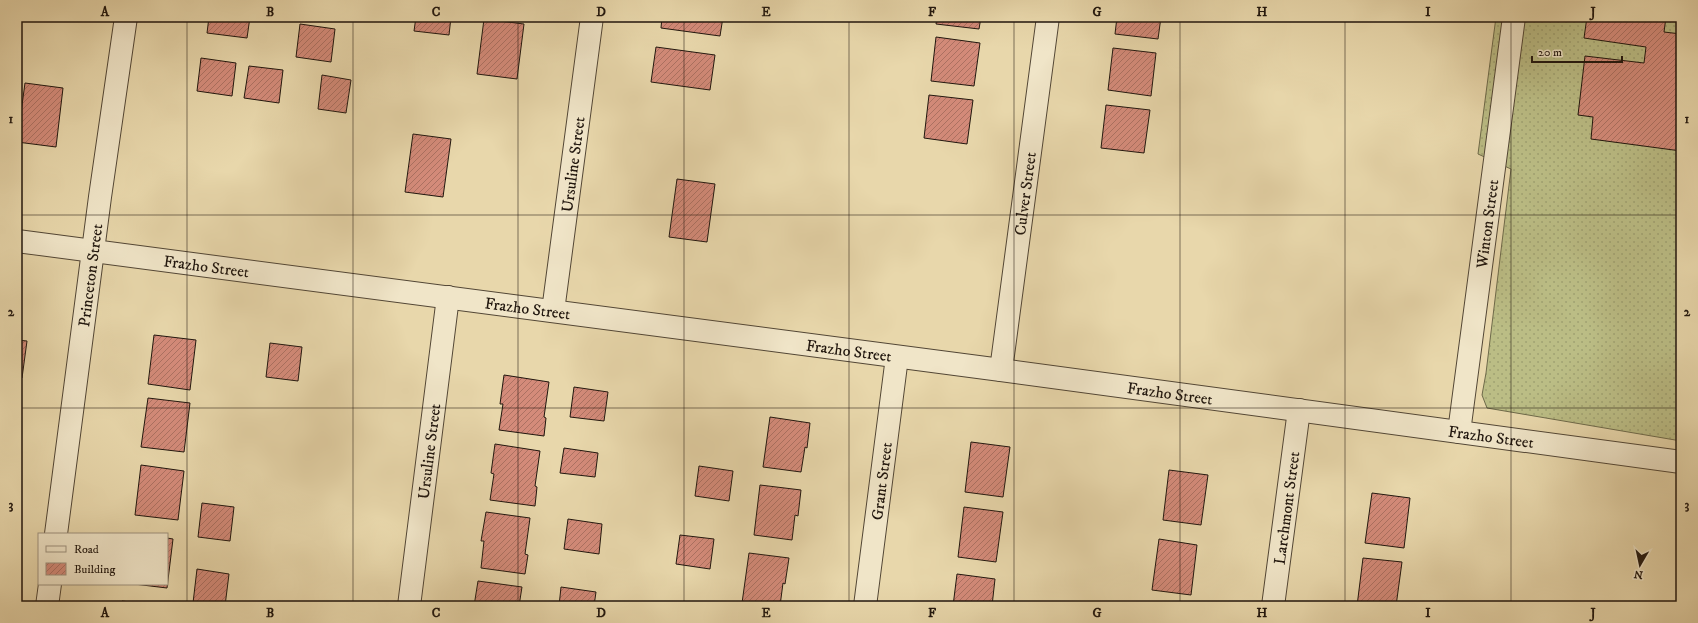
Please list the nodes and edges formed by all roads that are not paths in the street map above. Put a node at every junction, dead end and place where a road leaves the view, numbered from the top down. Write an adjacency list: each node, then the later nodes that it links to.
1 (126, 17): 6 (street, Princeton Street)
2 (592, 17): 8 (street, Ursuline Street)
3 (1048, 17): 10 (street, Culver Street)
4 (1514, 17): 12 (street, Winton Street)
5 (17, 241): 6 (street, Frazho Street)
6 (92, 252): 7 (street, Frazho Street); 14 (street, Princeton Street)
7 (448, 297): 8 (street, Frazho Street); 17 (street, Ursuline Street)
8 (553, 311): 9 (street, Frazho Street)
9 (897, 357): 10 (street, Frazho Street); 18 (street, Grant Street)
10 (1001, 370): 11 (street, Frazho Street)
11 (1299, 410): 12 (street, Frazho Street); 19 (street, Larchmont Street)
12 (1459, 432): 13 (street, Frazho Street)
13 (1681, 462)
14 (56, 533)
15 (50, 585): 16 (street)
16 (47, 606)
17 (408, 606)
18 (865, 606)
19 (1273, 606)

